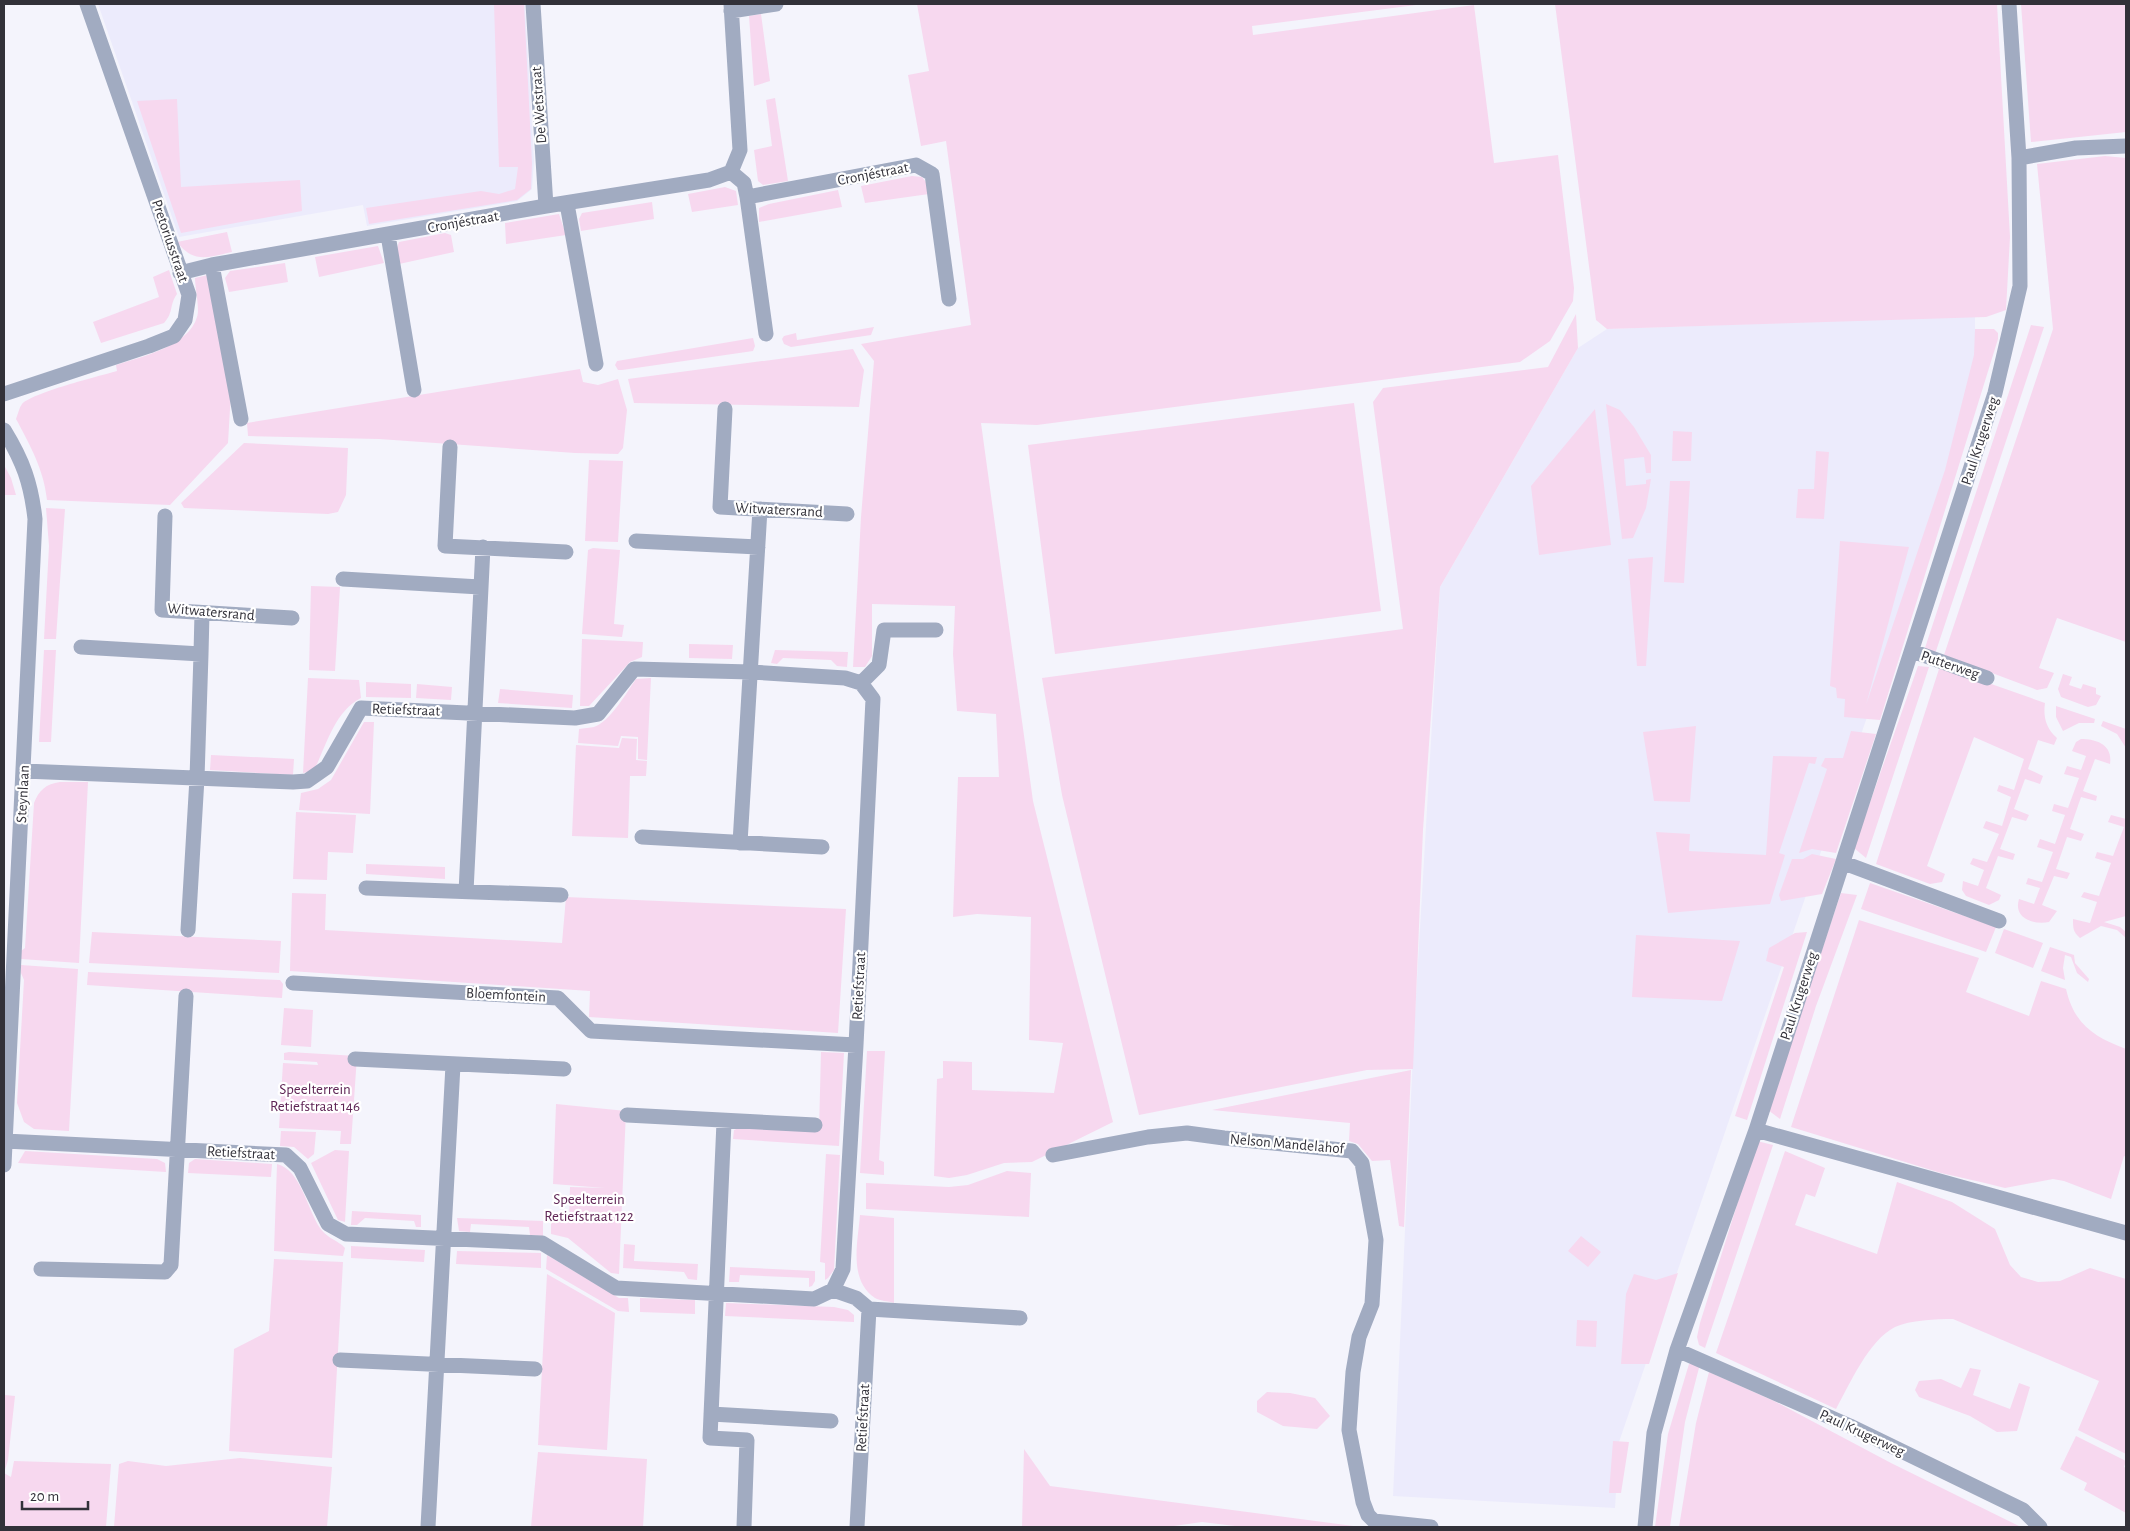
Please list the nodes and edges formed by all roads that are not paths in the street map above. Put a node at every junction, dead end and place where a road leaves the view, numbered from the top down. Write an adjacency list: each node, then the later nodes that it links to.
1 (87, 4): 14 (street, Pretoriusstraat)
2 (533, 4): 11 (street, De Wetstraat)
3 (776, 4): 5 (street)
4 (2009, 4): 7 (street, Paul Krugerweg)
5 (731, 8): 8 (street)
6 (2126, 146): 7 (street)
7 (2019, 158): 37 (street, Paul Krugerweg)
8 (731, 172): 9 (street); 10 (street, Cronjéstraat)
9 (747, 197): 15 (street, Cronjéstraat); 16 (street)
10 (567, 204): 11 (street, Cronjéstraat); 17 (street)
11 (546, 206): 12 (street, Cronjéstraat)
12 (388, 235): 13 (street, Cronjéstraat); 18 (street)
13 (212, 265): 14 (street, Cronjéstraat); 21 (street)
14 (180, 273): 19 (street, Pretoriusstraat)
15 (949, 299)
16 (766, 334)
17 (596, 364)
18 (414, 390)
19 (4, 394)
20 (725, 409): 24 (street, Witwatersrand)
21 (241, 419)
22 (4, 430): 43 (street, Steynlaan)
23 (450, 447): 28 (street)
24 (760, 509): 25 (street, Witwatersrand); 29 (street)
25 (847, 514)
26 (164, 516): 33 (street, Witwatersrand)
27 (636, 541): 29 (street)
28 (483, 547): 30 (street); 32 (street)
29 (758, 547): 39 (street)
30 (566, 552)
31 (343, 579): 32 (street)
32 (480, 587): 42 (street)
33 (202, 612): 34 (street, Witwatersrand); 38 (street)
34 (292, 618)
35 (936, 630): 41 (street)
36 (82, 647): 38 (street)
37 (1912, 651): 40 (street, Putterweg); 48 (street, Paul Krugerweg)
38 (201, 654): 44 (street)
39 (751, 672): 41 (street, Retiefstraat); 42 (street, Retiefstraat); 46 (street)
40 (1987, 678)
41 (861, 683): 56 (street, Retiefstraat)
42 (474, 712): 44 (street, Retiefstraat); 50 (street)
43 (24, 771): 44 (street, Retiefstraat); 59 (street, Steynlaan)
44 (197, 778): 53 (street)
45 (642, 837): 46 (street)
46 (740, 842): 47 (street)
47 (822, 846)
48 (1844, 863): 52 (street); 64 (street, Paul Krugerweg)
49 (366, 888): 50 (street)
50 (466, 892): 51 (street)
51 (561, 894)
52 (1999, 921)
53 (188, 930)
54 (293, 983): 56 (street, Bloemfontein)
55 (186, 996): 66 (street)
56 (856, 1045): 72 (street, Retiefstraat)
57 (355, 1059): 58 (street)
58 (453, 1065): 60 (street); 70 (street)
59 (7, 1066): 65 (street, Steynlaan)
60 (564, 1069)
61 (627, 1115): 62 (street)
62 (724, 1122): 63 (street); 73 (street)
63 (815, 1125)
64 (1756, 1130): 69 (street); 76 (street, Paul Krugerweg)
65 (5, 1141): 66 (street, Retiefstraat); 68 (street, Steynlaan)
66 (177, 1150): 70 (street, Retiefstraat); 71 (street)
67 (1053, 1155): 85 (street, Nelson Mandelahof)
68 (4, 1165)
69 (2126, 1233)
70 (444, 1239): 73 (street, Retiefstraat); 78 (street)
71 (41, 1269)
72 (833, 1290): 73 (street, Retiefstraat); 74 (street)
73 (717, 1293): 80 (street)
74 (869, 1309): 75 (street); 84 (street, Retiefstraat)
75 (1020, 1318)
76 (1677, 1350): 86 (street, Paul Krugerweg); 87 (street, Paul Krugerweg)
77 (340, 1360): 78 (street)
78 (437, 1364): 79 (street); 82 (street)
79 (535, 1369)
80 (711, 1414): 81 (street, Retiefstraat); 83 (street)
81 (831, 1421)
82 (428, 1527)
83 (744, 1527)
84 (856, 1527)
85 (1431, 1527)
86 (1645, 1527)
87 (2040, 1527)

